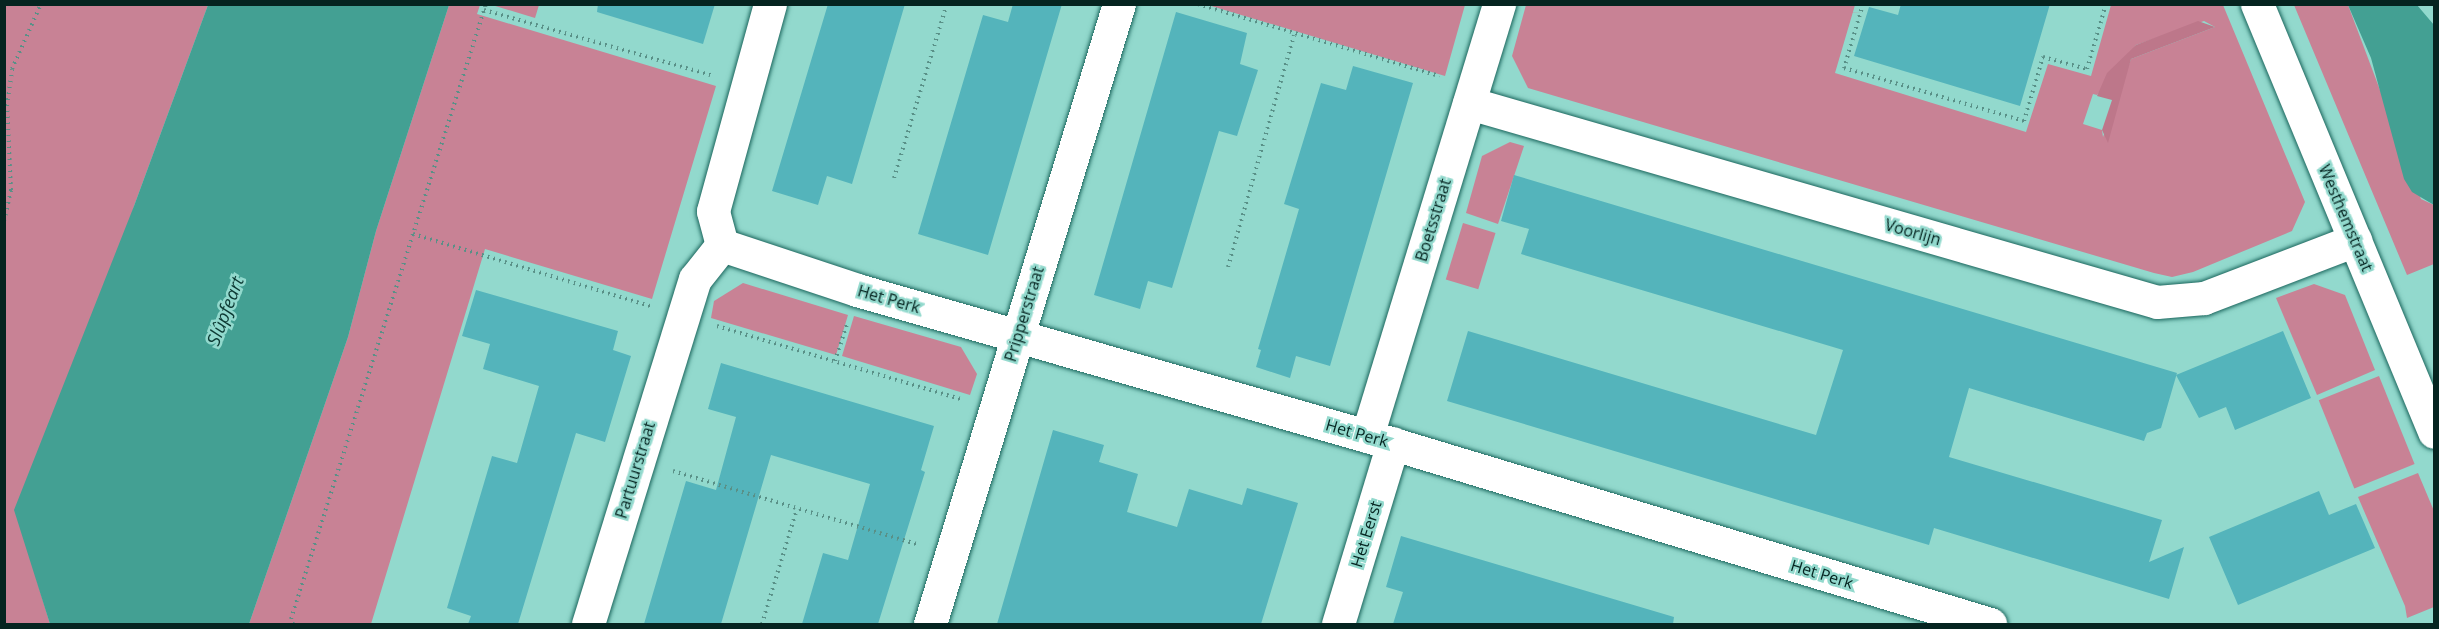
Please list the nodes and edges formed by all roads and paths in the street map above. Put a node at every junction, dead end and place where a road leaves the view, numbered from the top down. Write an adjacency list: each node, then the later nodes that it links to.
1 (41, 4): 16 (path)
2 (486, 4): 11 (path)
3 (770, 4): 13 (street)
4 (947, 4): 15 (path)
5 (1119, 4): 22 (street, Pripperstraat)
6 (1198, 4): 12 (path)
7 (1498, 4): 14 (street, Boetsstraat)
8 (1863, 4): 9 (path)
9 (2106, 4)
10 (2257, 4): 18 (street, Westhemstraat)
11 (484, 10): 13 (path); 17 (path)
12 (1294, 35): 14 (path); 20 (path)
13 (747, 85): 19 (street)
14 (1472, 94): 18 (street, Voorlijn); 25 (street, Boetsstraat)
15 (894, 178)
16 (4, 221)
17 (413, 234): 21 (path); 29 (path)
18 (2355, 240): 24 (street, Westhemstraat)
19 (722, 245): 21 (street, Partuurstraat); 22 (street, Het Perk)
20 (1228, 267)
21 (682, 316): 23 (path); 26 (street, Partuurstraat)
22 (1018, 335): 23 (street, Pripperstraat); 25 (street, Het Perk)
23 (995, 410): 28 (street, Pripperstraat)
24 (2434, 432)
25 (1380, 439): 33 (street, Het Eerst); 34 (street, Het Perk)
26 (638, 460): 27 (path); 30 (street, Partuurstraat)
27 (797, 508): 28 (path); 31 (path)
28 (951, 554): 32 (street, Pripperstraat)
29 (293, 624)
30 (588, 624)
31 (762, 624)
32 (930, 624)
33 (1338, 624)
34 (1990, 624)

